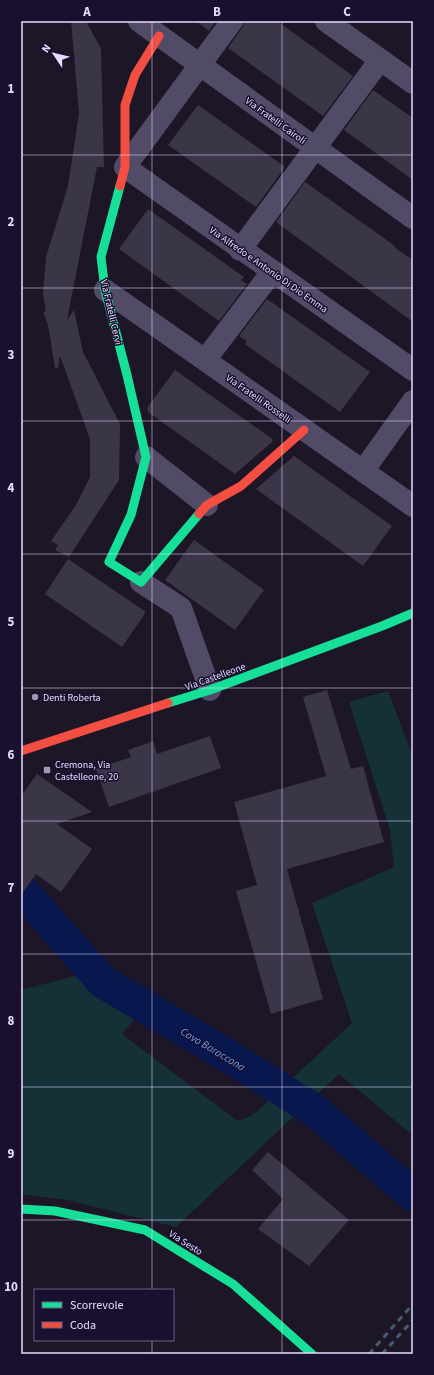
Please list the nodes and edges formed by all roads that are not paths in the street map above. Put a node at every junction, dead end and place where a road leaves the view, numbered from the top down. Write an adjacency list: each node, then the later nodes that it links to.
1 (139, 21): 4 (street, Via Fratelli Cairoli)
2 (232, 21): 6 (street, Via Fratelli Cervi)
3 (326, 21): 5 (street)
4 (159, 36): 6 (street, Via Fratelli Cairoli); 9 (street, Via Fratelli Cervi)
5 (380, 60): 7 (street); 8 (street)
6 (200, 65): 8 (street, Via Fratelli Cairoli); 9 (street, Via Fratelli Cervi)
7 (413, 83)
8 (315, 148): 10 (street, Via Fratelli Cairoli); 11 (street)
9 (125, 167): 11 (street, Via Alfredo e Antonio Di Dio Emma); 13 (street, Via Fratelli Cervi)
10 (413, 218)
11 (240, 250): 12 (street, Via Alfredo e Antonio Di Dio Emma)
12 (272, 272): 14 (street); 15 (street, Via Alfredo e Antonio Di Dio Emma)
13 (105, 290): 14 (street, Via Fratelli Rosselli); 18 (street, Via Fratelli Cervi)
14 (205, 360): 17 (street, Via Fratelli Rosselli)
15 (413, 370)
16 (413, 401): 19 (street)
17 (304, 430): 19 (street, Via Fratelli Rosselli); 20 (street)
18 (146, 457): 20 (street); 22 (street, Via Fratelli Cervi)
19 (363, 471): 21 (street, Via Fratelli Rosselli)
20 (207, 505): 22 (street)
21 (413, 506)
22 (141, 582): 24 (street, Via Fratelli Cervi)
23 (413, 613): 24 (street, Via Castelleone)
24 (210, 690): 25 (street, Via Castelleone)
25 (21, 751)
26 (21, 1209): 27 (street, Via Sesto)
27 (312, 1354)

